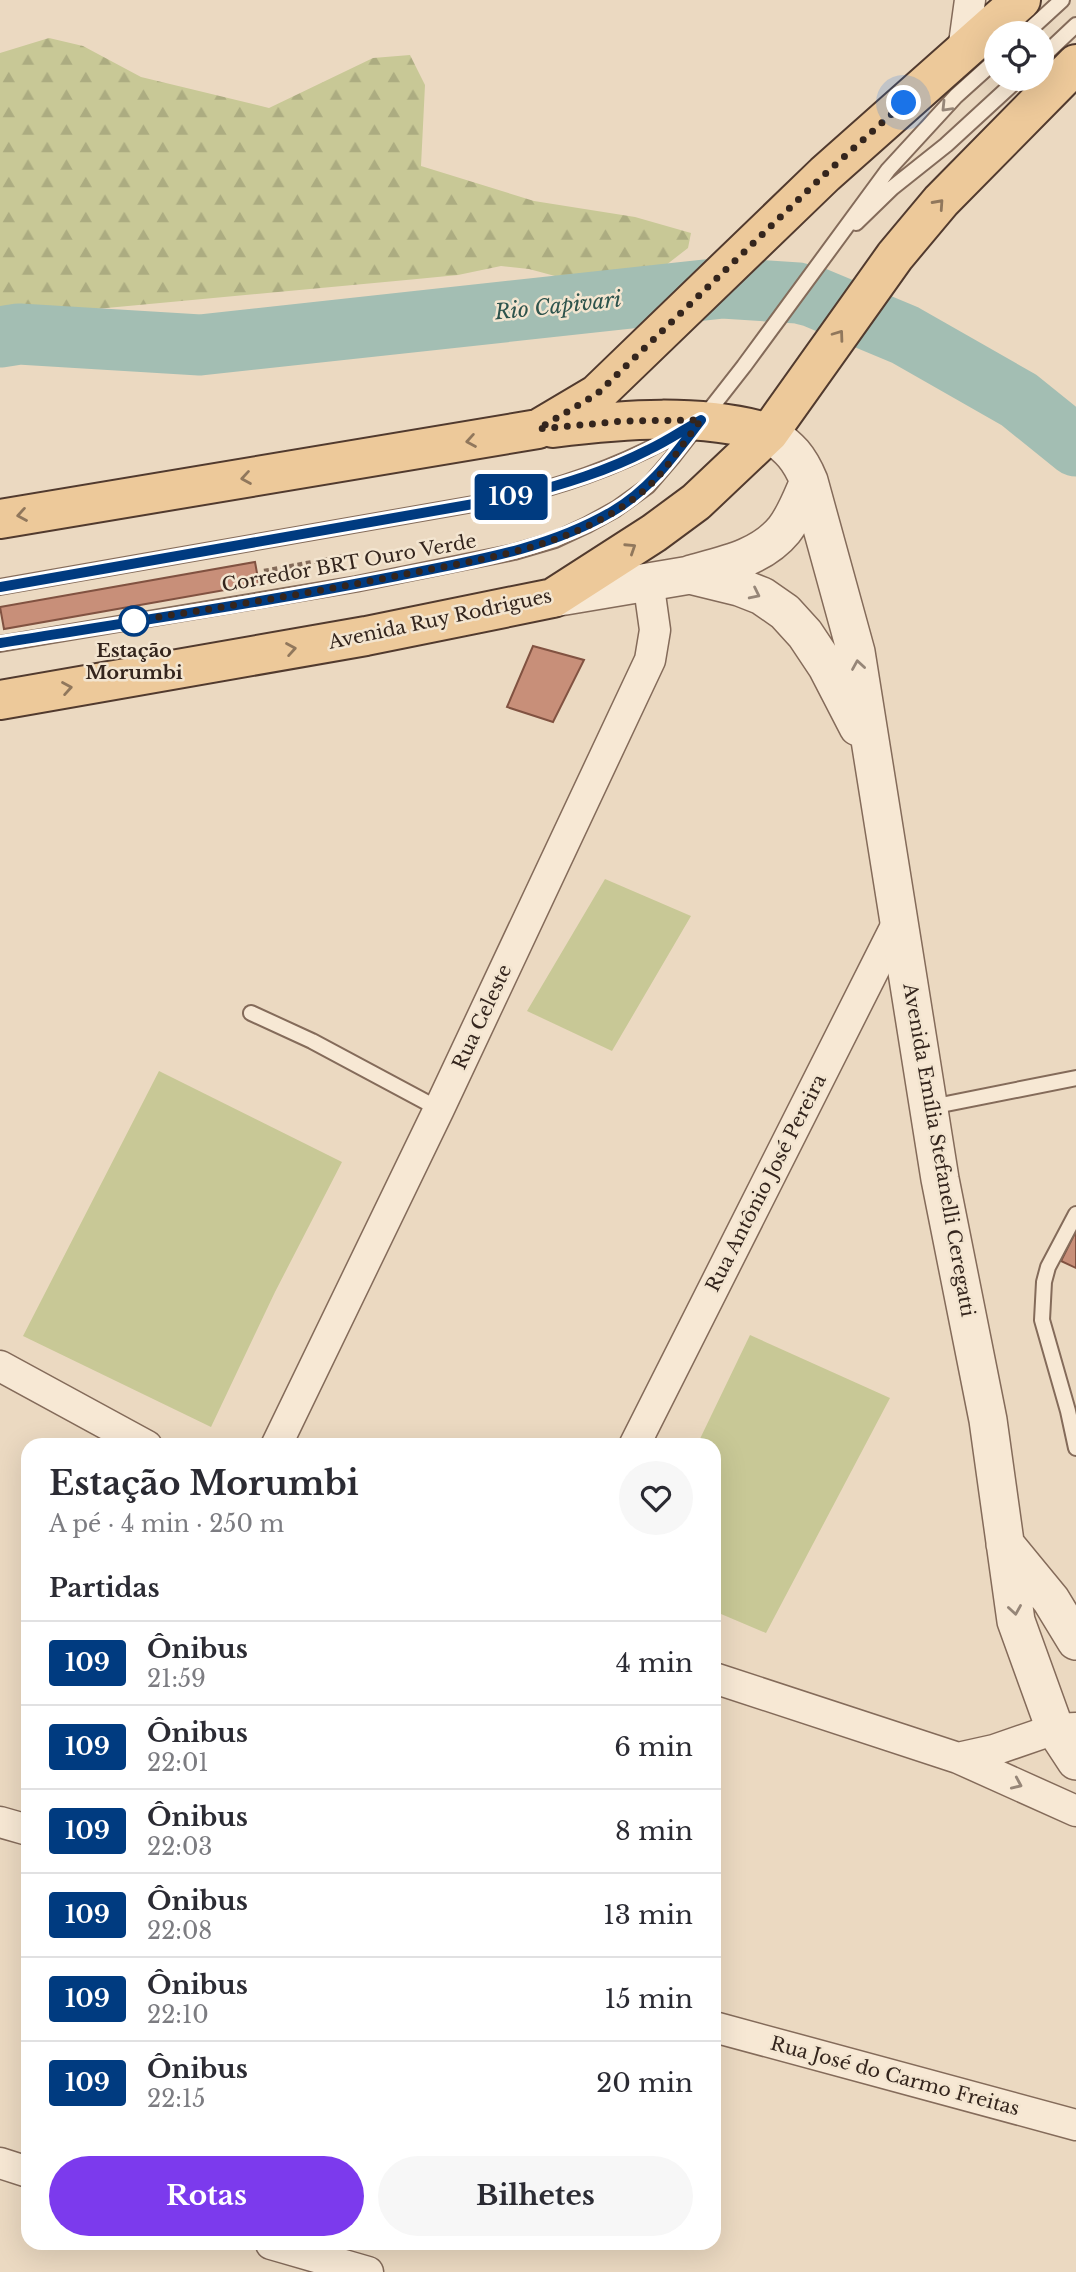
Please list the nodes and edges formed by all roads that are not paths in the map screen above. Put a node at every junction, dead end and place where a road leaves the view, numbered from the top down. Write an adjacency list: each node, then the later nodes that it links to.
1 (970, 0): 6 (street)
2 (1021, 0): 6 (main road)
3 (1062, 0): 4 (lane)
4 (1039, 21)
5 (1076, 26): 7 (lane)
6 (979, 56): 9 (lane, Corredor BRT Ouro Verde, one-way to 9); 11 (main road)
7 (1066, 65): 12 (main road, Avenida Ruy Rodrigues, one-way to 7)
8 (1005, 91): 9 (lane, Corredor BRT Ouro Verde)
9 (830, 248): 10 (lane, Corredor BRT Ouro Verde)
10 (701, 420): 11 (main road); 12 (main road); 17 (lane, Corredor BRT Ouro Verde); 19 (lane, Corredor BRT Ouro Verde)
11 (538, 429): 14 (main road, one-way to 14)
12 (769, 433): 13 (street, Avenida Emília Stefanelli Ceregatti); 18 (main road, Avenida Ruy Rodrigues, one-way to 12)
13 (809, 481): 15 (street); 21 (street, Avenida Emília Stefanelli Ceregatti, one-way to 13)
14 (0, 519)
15 (690, 575): 16 (street, Avenida Emília Stefanelli Ceregatti); 21 (street, Avenida Emília Stefanelli Ceregatti, one-way to 21)
16 (648, 580): 18 (street, Avenida Emília Stefanelli Ceregatti); 26 (street, Rua Celeste)
17 (0, 587)
18 (553, 598): 20 (main road, Avenida Ruy Rodrigues, one-way to 18)
19 (0, 643)
20 (0, 700)
21 (873, 757): 22 (street, Avenida Emília Stefanelli Ceregatti)
22 (899, 920): 25 (street, Avenida Emília Stefanelli Ceregatti); 31 (street, Rua Antônio José Pereira)
23 (251, 1013): 26 (lane)
24 (1076, 1078): 25 (lane)
25 (929, 1108): 33 (street, Avenida Emília Stefanelli Ceregatti)
26 (439, 1109): 30 (street, Rua Celeste)
27 (1076, 1214): 32 (lane)
28 (0, 1366): 29 (street)
29 (132, 1438)
30 (280, 1438)
31 (638, 1438)
32 (1076, 1448)
33 (1005, 1543): 34 (street); 36 (street, Avenida Emília Stefanelli Ceregatti, one-way to 36)
34 (1076, 1641)
35 (721, 1680): 37 (street)
36 (1065, 1728): 37 (street); 38 (street, Avenida Emília Stefanelli Ceregatti)
37 (958, 1758): 39 (street, one-way to 39)
38 (1076, 1761)
39 (1076, 1811)
40 (0, 1822): 41 (street)
41 (21, 1828)
42 (721, 2029): 43 (street, Rua José do Carmo Freitas)
43 (1076, 2125)
44 (0, 2164): 45 (street)
45 (21, 2170)
46 (292, 2250): 47 (street)
47 (368, 2272)

